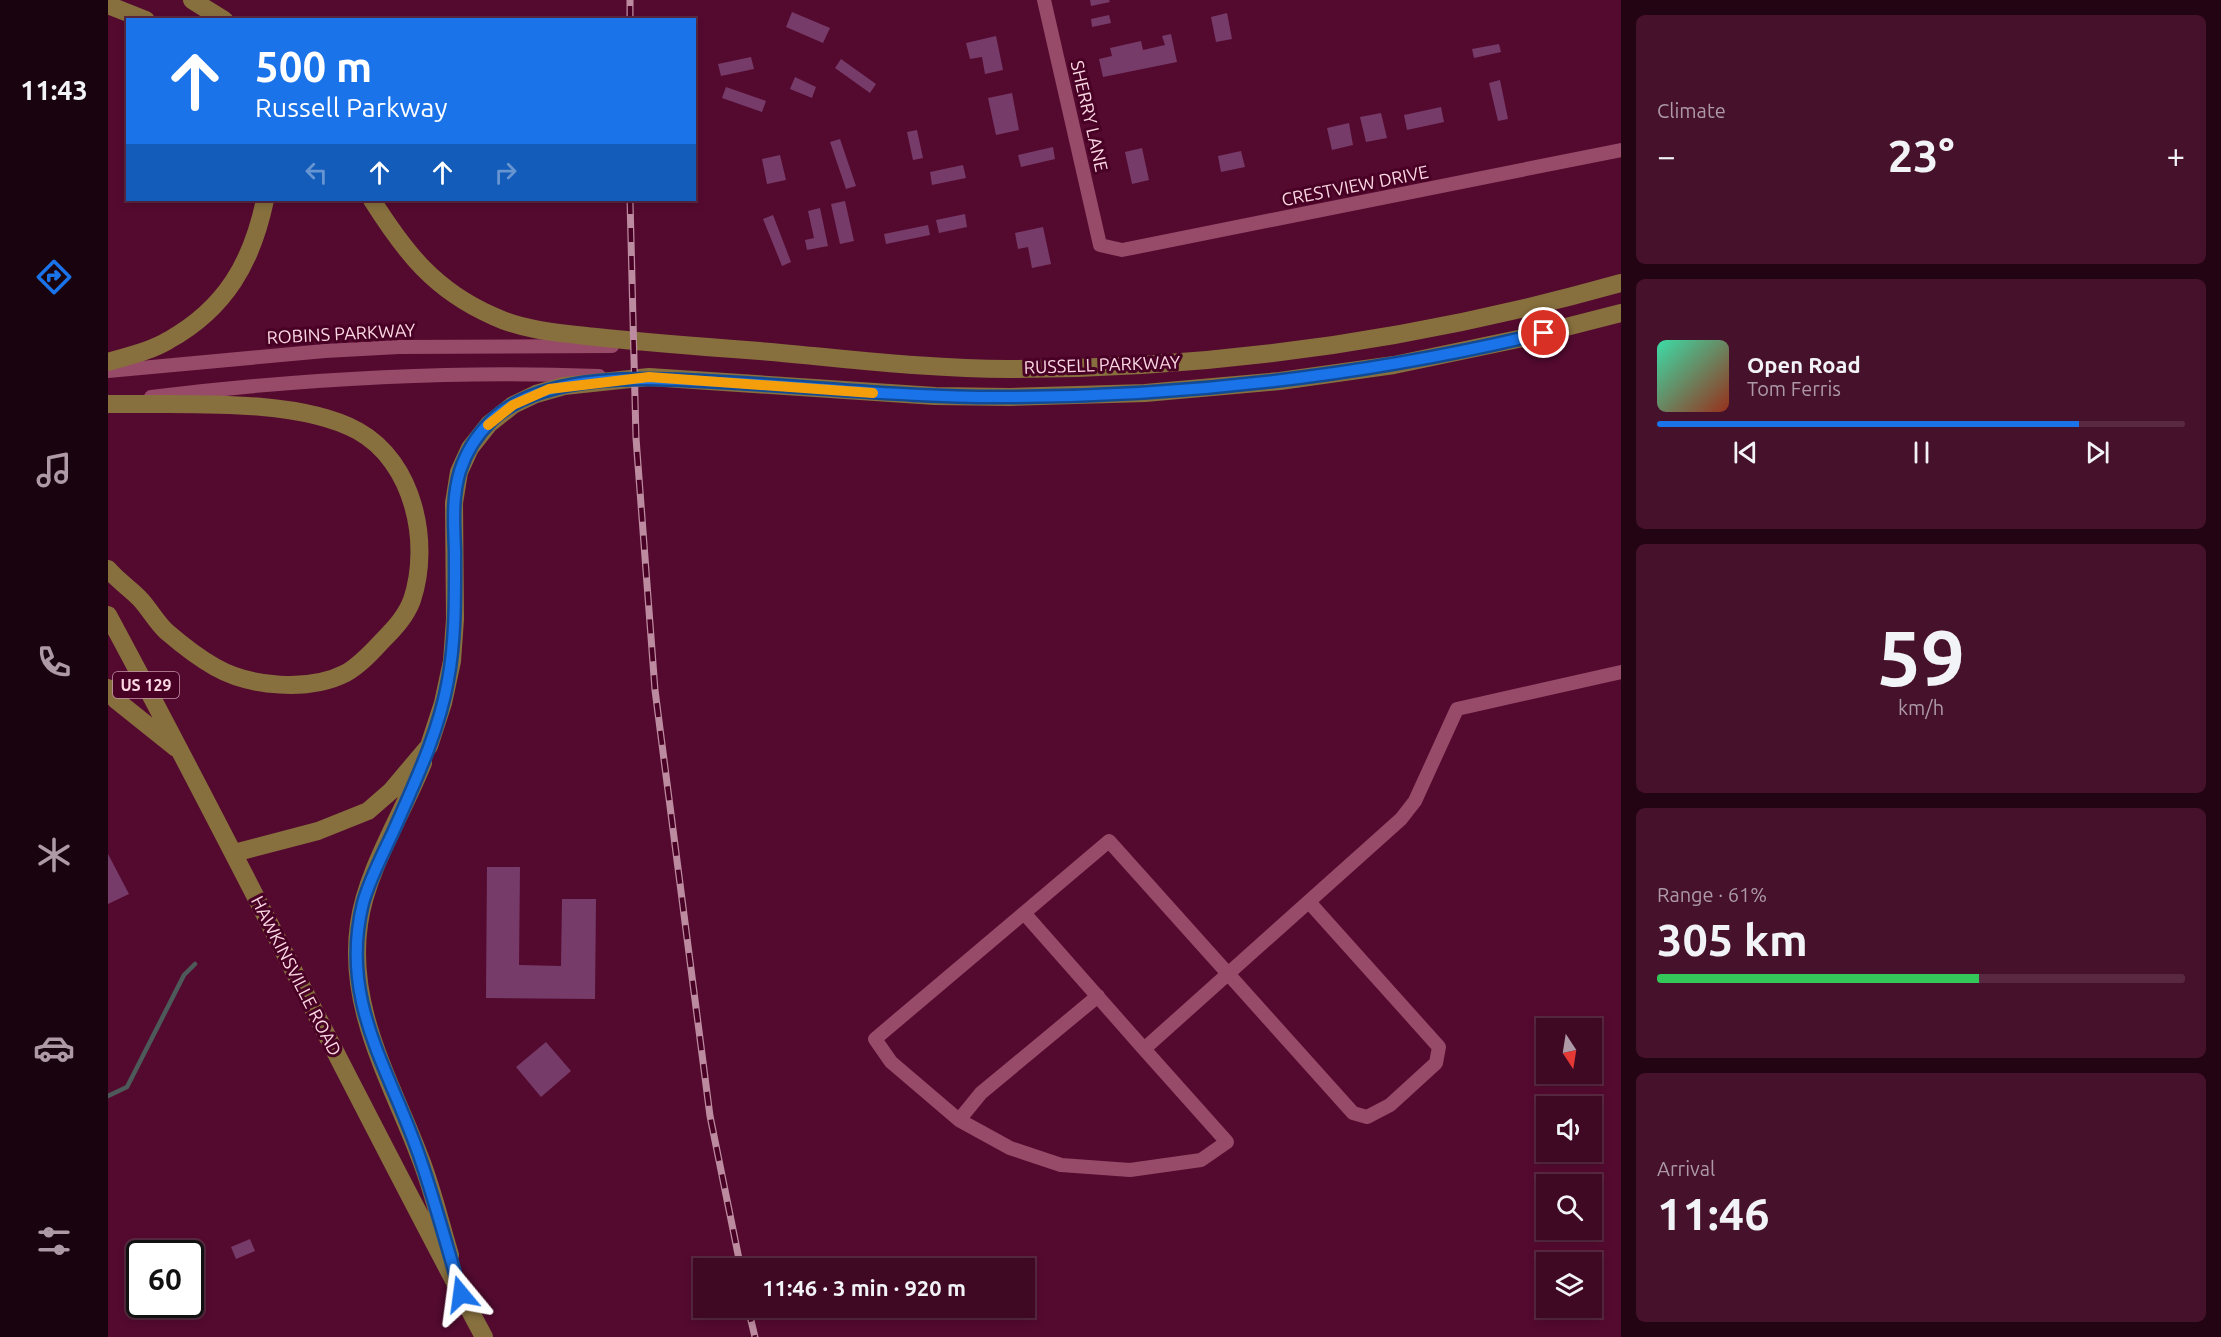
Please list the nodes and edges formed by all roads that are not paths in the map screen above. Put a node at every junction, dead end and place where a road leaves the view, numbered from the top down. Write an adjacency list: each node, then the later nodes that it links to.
1 (192, 0): 5 (main road)
2 (1044, 0): 9 (street, SHERRY LANE)
3 (108, 5): 4 (main road)
4 (141, 18)
5 (221, 18)
6 (1621, 150): 9 (street, CRESTVIEW DRIVE)
7 (265, 201): 13 (main road)
8 (373, 201): 12 (main road, RUSSELL PARKWAY)
9 (1099, 241)
10 (1621, 283): 12 (main road, RUSSELL PARKWAY)
11 (1621, 313): 15 (main road, RUSSELL PARKWAY)
12 (577, 341): 14 (street, ROBINS PARKWAY)
13 (108, 362)
14 (108, 371)
15 (575, 380): 16 (street); 21 (main road, RUSSELL PARKWAY)
16 (108, 403): 17 (main road)
17 (108, 569)
18 (108, 615): 22 (main road, HAWKINSVILLE ROAD / US 129)
19 (1621, 672): 24 (street)
20 (108, 688): 22 (main road)
21 (429, 746): 23 (main road); 30 (main road, RUSSELL PARKWAY)
22 (183, 755): 23 (main road, HAWKINSVILLE ROAD / US 129)
23 (234, 853): 30 (main road, HAWKINSVILLE ROAD / US 129)
24 (1309, 902): 26 (street); 26 (street)
25 (1024, 912): 26 (street); 27 (street); 29 (street)
26 (1228, 973): 28 (street)
27 (1098, 996): 28 (street); 29 (street)
28 (1144, 1048): 29 (street)
29 (959, 1120)
30 (461, 1294): 31 (main road, HAWKINSVILLE ROAD / US 129)
31 (484, 1337)

